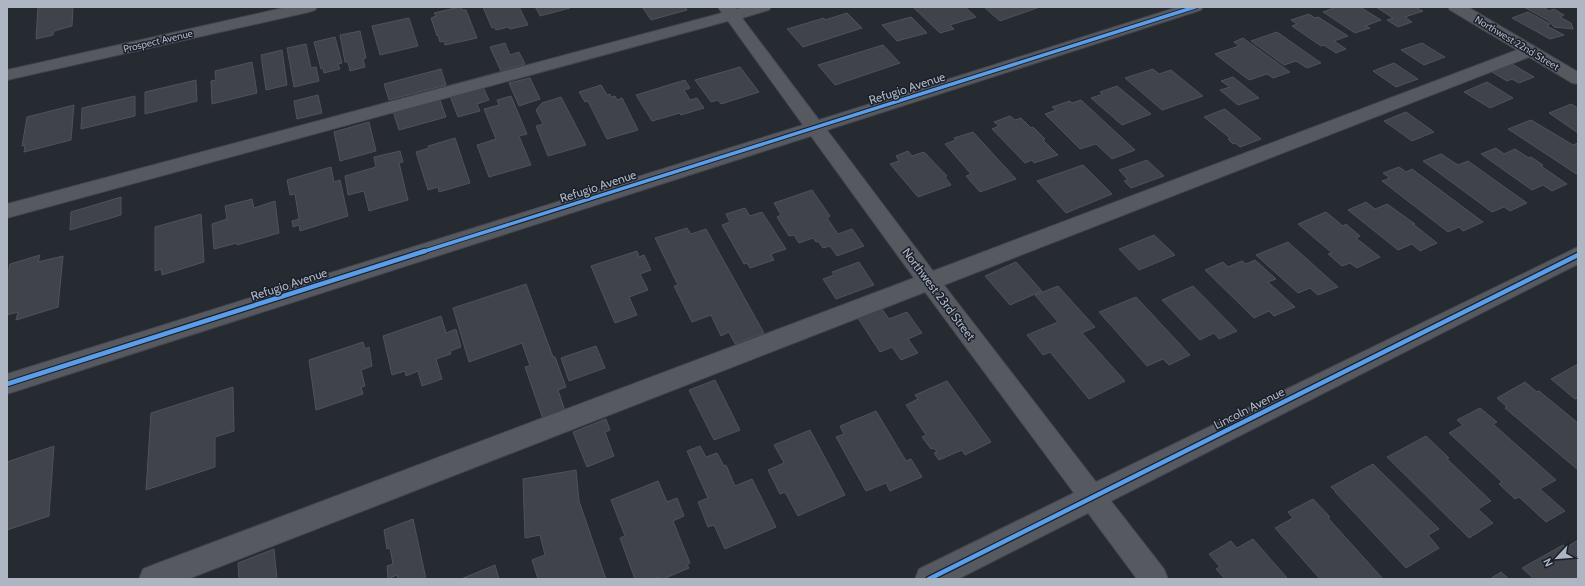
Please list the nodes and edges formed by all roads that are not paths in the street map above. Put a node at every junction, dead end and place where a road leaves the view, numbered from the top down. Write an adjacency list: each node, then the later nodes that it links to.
1 (309, 7): 7 (street, Prospect Avenue)
2 (763, 7): 5 (street)
3 (1195, 7): 9 (street, Refugio Avenue)
4 (1456, 7): 6 (street, Northwest 22nd Street)
5 (729, 11): 9 (street, Northwest 23rd Street); 10 (street)
6 (1530, 51): 8 (street, Northwest 22nd Street); 12 (street)
7 (7, 75)
8 (1578, 79)
9 (816, 127): 12 (street, Northwest 23rd Street); 13 (street, Refugio Avenue)
10 (7, 211)
11 (1578, 255): 14 (street, Lincoln Avenue)
12 (929, 282): 14 (street, Northwest 23rd Street); 15 (street)
13 (7, 384)
14 (1093, 497): 16 (street, Lincoln Avenue); 17 (street, Northwest 23rd Street)
15 (153, 579)
16 (929, 579)
17 (1154, 579)

